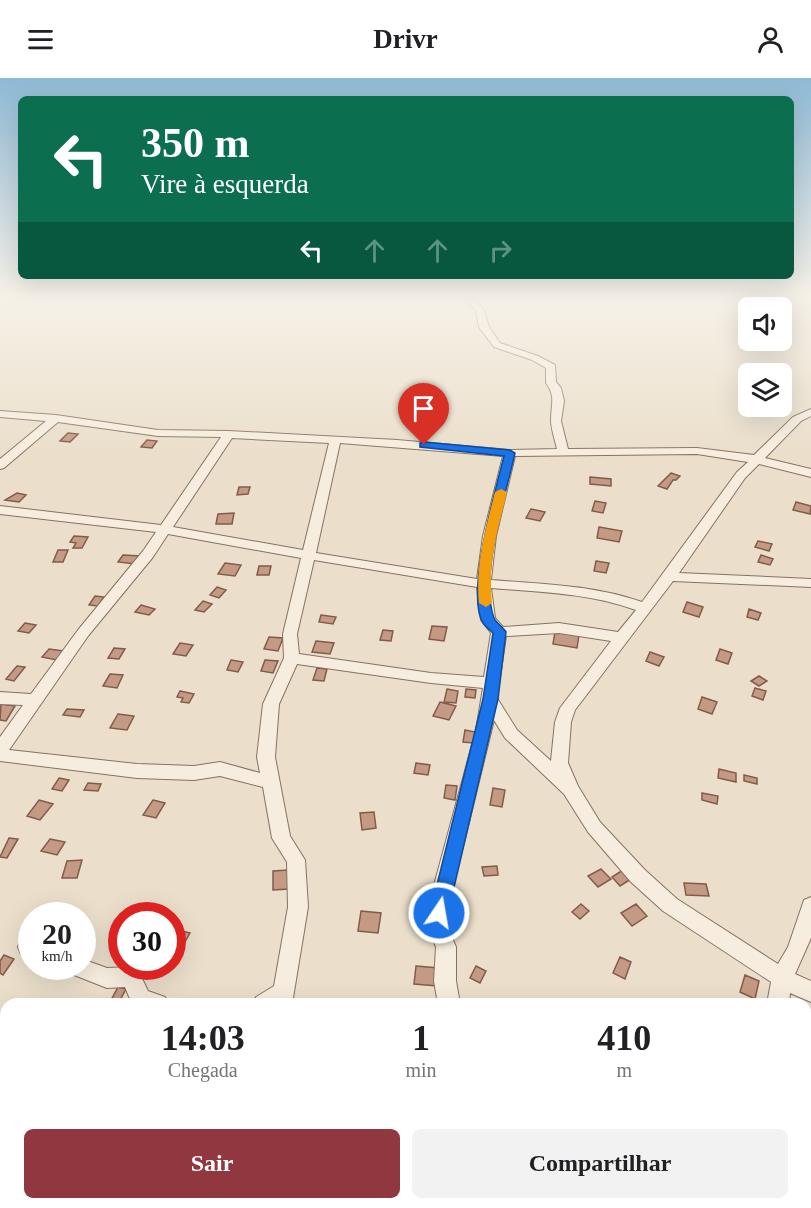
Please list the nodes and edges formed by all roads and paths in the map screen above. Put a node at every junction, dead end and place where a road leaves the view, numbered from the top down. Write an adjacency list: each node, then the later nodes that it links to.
1 (511, 350): 7 (street)
2 (811, 412): 9 (street)
3 (0, 414): 4 (street)
4 (56, 418): 5 (street); 10 (street)
5 (229, 434): 6 (street); 13 (street)
6 (335, 441): 8 (street); 14 (street)
7 (563, 451): 8 (street); 9 (street)
8 (510, 453): 16 (street)
9 (755, 459): 11 (street); 15 (street)
10 (0, 465)
11 (811, 473)
12 (0, 510): 13 (street)
13 (164, 530): 14 (street); 26 (street)
14 (309, 557): 16 (street); 23 (street)
15 (669, 577): 17 (street); 18 (street)
16 (483, 584): 19 (street); 21 (street)
17 (810, 584)
18 (655, 595): 19 (street); 20 (street)
19 (624, 599): 20 (street)
20 (646, 609): 22 (street)
21 (500, 632): 22 (street); 24 (street)
22 (623, 638): 30 (street)
23 (292, 658): 24 (street); 29 (street)
24 (491, 691): 30 (street); 37 (street)
25 (0, 698): 26 (street)
26 (34, 700): 27 (street)
27 (0, 750)
28 (0, 756): 29 (street)
29 (269, 782): 36 (street)
30 (570, 789): 33 (street)
31 (811, 906): 33 (street)
32 (96, 974): 35 (street)
33 (782, 978): 34 (street); 38 (street)
34 (811, 992)
35 (141, 998)
36 (275, 998)
37 (448, 998)
38 (779, 998)

